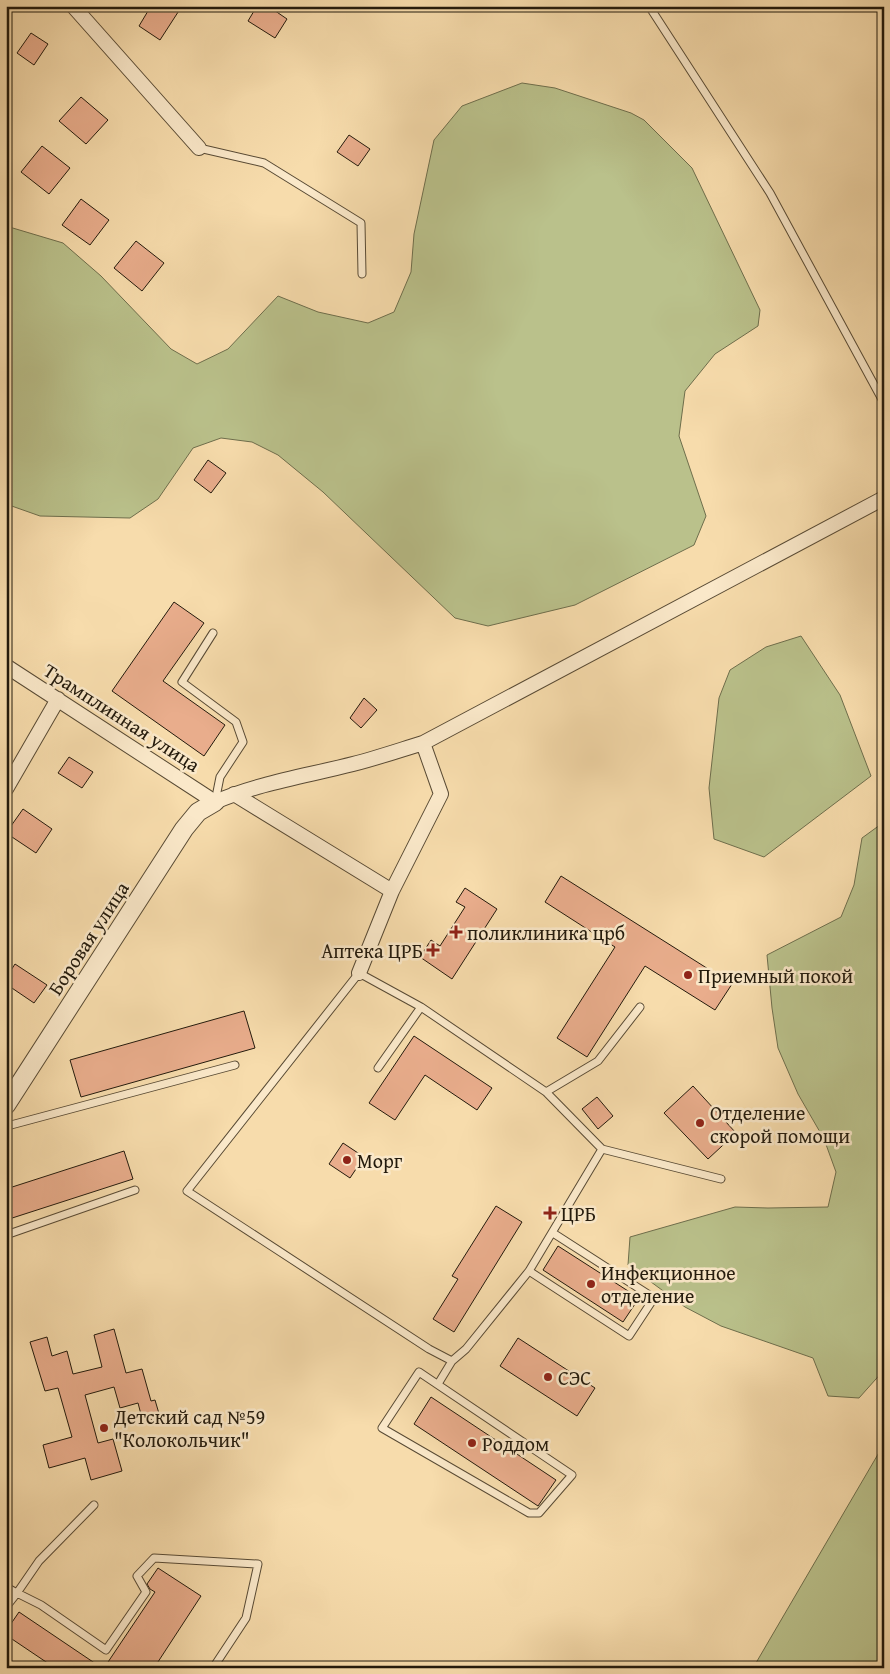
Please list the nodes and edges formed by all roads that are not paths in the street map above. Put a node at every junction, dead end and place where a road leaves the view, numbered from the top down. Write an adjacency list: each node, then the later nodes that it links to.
1 (73, 6): 3 (street)
2 (649, 6): 5 (lane)
3 (199, 148): 4 (lane)
4 (362, 274)
5 (884, 403)
6 (884, 498): 10 (street)
7 (213, 633): 13 (lane)
8 (6, 666): 9 (street, Трамплинная улица)
9 (58, 699): 11 (street); 13 (street, Трамплинная улица)
10 (423, 743): 12 (street); 14 (street)
11 (6, 789)
12 (234, 794): 13 (street); 14 (street)
13 (215, 802): 21 (street, Боровая улица)
14 (392, 891): 15 (street)
15 (359, 973): 16 (lane); 29 (lane)
16 (421, 1007): 19 (lane); 20 (lane)
17 (640, 1007): 20 (lane)
18 (235, 1065): 22 (lane)
19 (378, 1068)
20 (546, 1092): 23 (lane)
21 (6, 1105)
22 (6, 1124)
23 (602, 1149): 24 (lane); 26 (lane)
24 (721, 1180)
25 (135, 1190): 27 (lane)
26 (553, 1233): 28 (lane); 28 (lane)
27 (6, 1235)
28 (529, 1271): 29 (lane)
29 (452, 1361): 30 (lane)
30 (438, 1384): 30 (lane)
31 (94, 1505): 33 (lane)
32 (6, 1587): 33 (lane)
33 (17, 1593): 34 (lane); 35 (lane)
34 (6, 1608)
35 (213, 1668)

